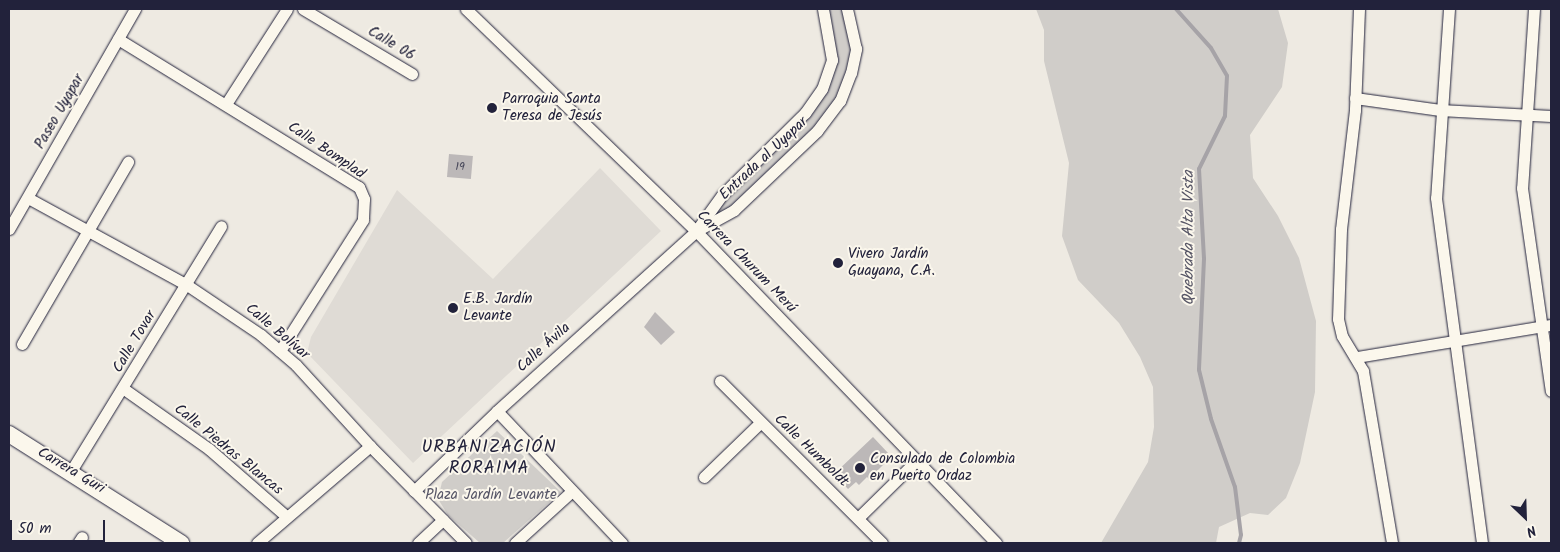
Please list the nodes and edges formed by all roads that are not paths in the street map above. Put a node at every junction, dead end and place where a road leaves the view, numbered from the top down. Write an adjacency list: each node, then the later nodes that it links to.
1 (135, 9): 10 (street, Paseo Uyapar)
2 (287, 9): 13 (street)
3 (303, 9): 11 (street, Calle 06)
4 (466, 9): 21 (street, Carrera Churum Merú)
5 (823, 9): 21 (street, Entrada al Uyapar)
6 (847, 9): 21 (street, Entrada al Uyapar)
7 (1360, 9): 12 (street)
8 (1449, 9): 14 (street)
9 (1534, 9): 15 (street)
10 (118, 39): 13 (street, Calle Bomplad); 18 (street, Paseo Uyapar)
11 (412, 74)
12 (1355, 98): 14 (street); 28 (street)
13 (226, 104): 27 (street, Calle Bomplad)
14 (1440, 110): 15 (street); 25 (street)
15 (1526, 115): 16 (street); 24 (street)
16 (1551, 116)
17 (128, 162): 22 (street)
18 (28, 198): 20 (street, Paseo Uyapar); 22 (street, Calle Bolívar)
19 (221, 226): 23 (street, Calle Tovar)
20 (9, 229)
21 (696, 231): 32 (street, Calle Ávila); 36 (street, Carrera Churum Merú)
22 (86, 232): 23 (street, Calle Bolívar); 26 (street)
23 (187, 285): 27 (street, Calle Bolívar); 30 (street, Calle Tovar)
24 (1546, 326): 25 (street); 31 (street)
25 (1454, 340): 28 (street); 53 (street)
26 (22, 344)
27 (280, 351): 35 (street, Calle Bolívar)
28 (1357, 357): 52 (street)
29 (720, 381): 33 (street, Calle Humboldt)
30 (124, 390): 37 (street, Calle Tovar); 41 (street, Calle Piedras Blancas)
31 (1551, 391)
32 (497, 410): 39 (street, Calle Ávila); 40 (street)
33 (760, 423): 38 (street); 42 (street, Calle Humboldt)
34 (9, 434): 37 (street, Carrera Guri)
35 (370, 446): 39 (street, Calle Bolívar); 41 (street)
36 (915, 462): 42 (street); 51 (street, Carrera Churum Merú)
37 (71, 471): 44 (street, Carrera Guri)
38 (704, 477)
39 (414, 491): 43 (street, Calle Bolívar)
40 (572, 491): 48 (street); 49 (street)
41 (287, 517): 45 (street)
42 (858, 518): 50 (street, Calle Humboldt)
43 (443, 520): 46 (street); 47 (street, Calle Bolívar)
44 (181, 543)
45 (257, 543)
46 (418, 543)
47 (466, 543)
48 (515, 543)
49 (622, 543)
50 (882, 543)
51 (996, 543)
52 (1392, 543)
53 (1482, 543)

